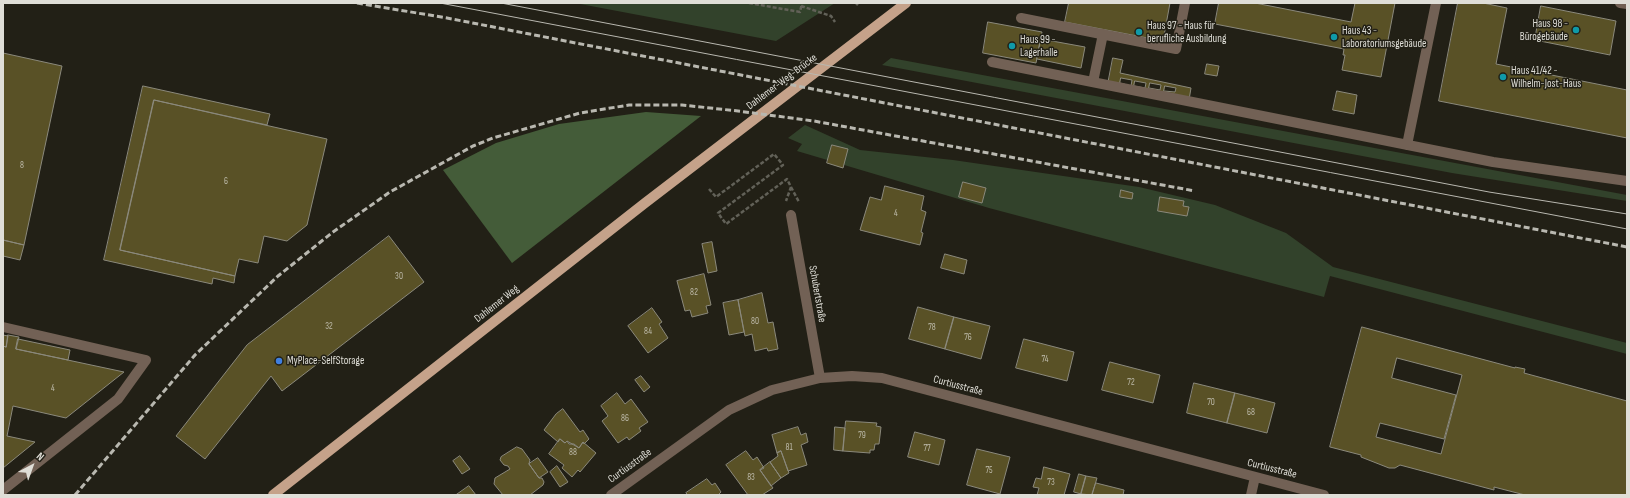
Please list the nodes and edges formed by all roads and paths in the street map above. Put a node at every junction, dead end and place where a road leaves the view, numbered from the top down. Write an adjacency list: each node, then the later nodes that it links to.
1 (749, 3): 7 (path)
2 (906, 3): 13 (main road, Dahlemer-Weg-Brücke)
3 (1185, 3): 10 (street)
4 (1436, 3): 14 (street)
5 (1620, 3): 6 (street)
6 (1627, 4)
7 (801, 5): 9 (path)
8 (1021, 18): 10 (street)
9 (835, 22)
10 (1102, 34): 12 (street)
11 (992, 62): 12 (street)
12 (1093, 82): 14 (street)
13 (736, 133): 22 (main road, Dahlemer Weg)
14 (1407, 145): 15 (street)
15 (1627, 181)
16 (709, 189): 17 (path)
17 (791, 215): 19 (street, Schubertstraße)
18 (3, 328): 21 (street)
19 (820, 378): 20 (street, Curtiusstraße); 23 (street, Curtiusstraße)
20 (1255, 478): 24 (street); 25 (street, Curtiusstraße)
21 (3, 490)
22 (273, 495)
23 (611, 495)
24 (1251, 495)
25 (1324, 495)

